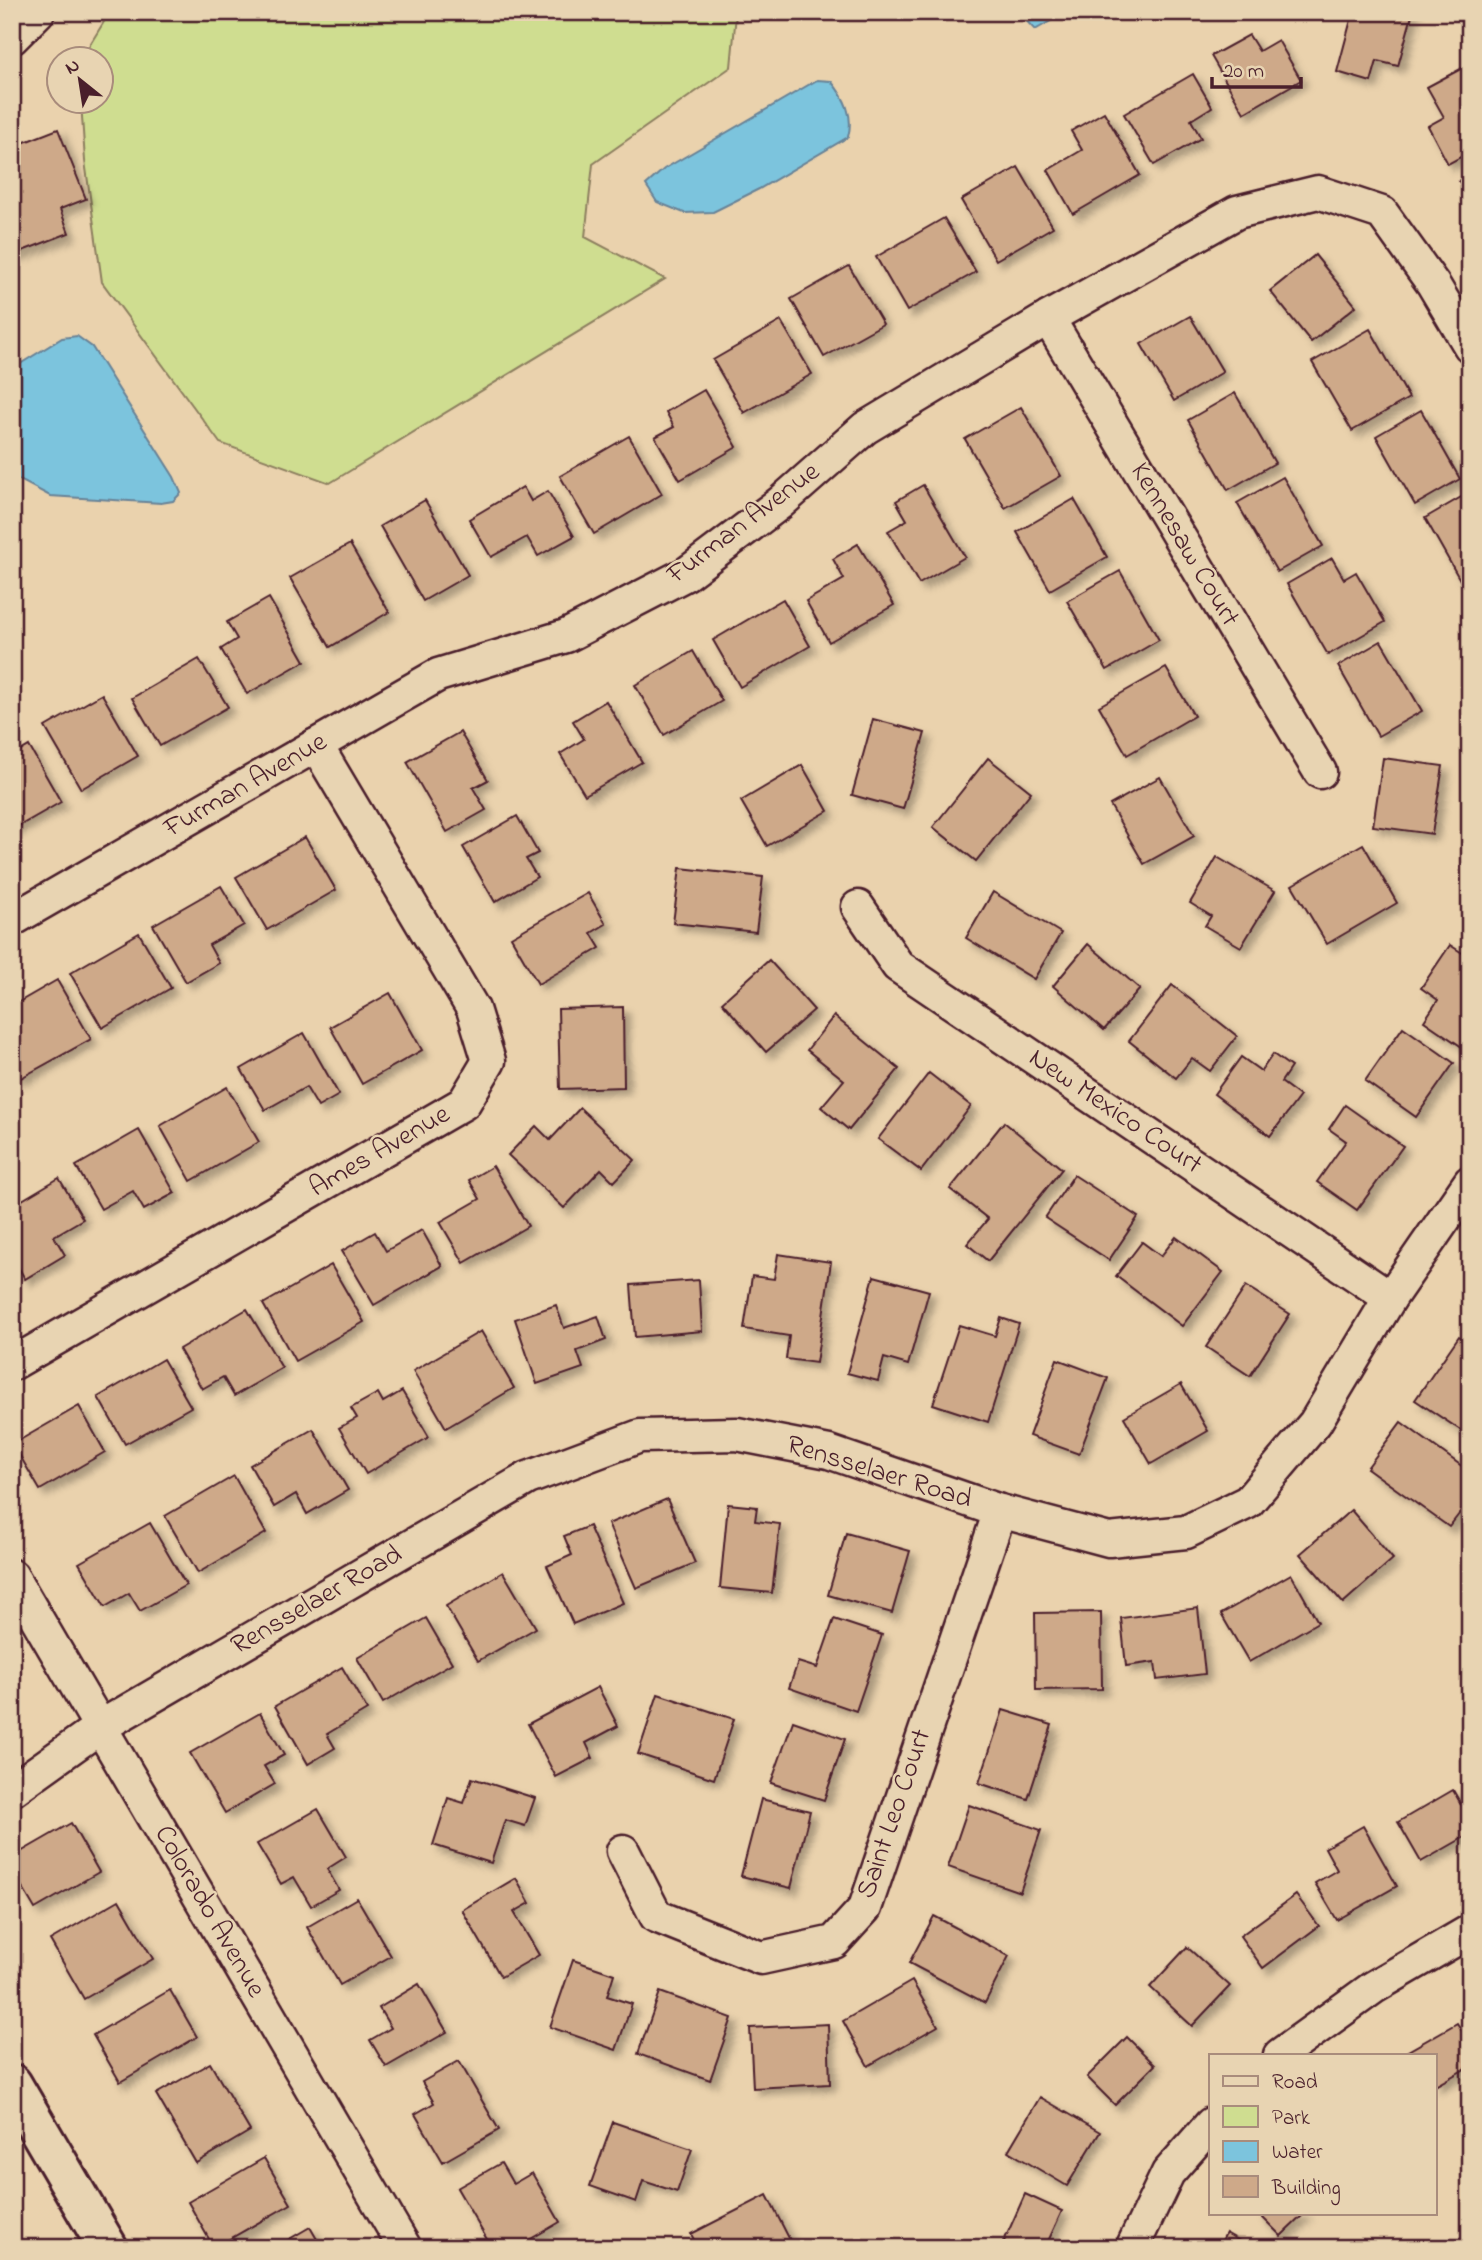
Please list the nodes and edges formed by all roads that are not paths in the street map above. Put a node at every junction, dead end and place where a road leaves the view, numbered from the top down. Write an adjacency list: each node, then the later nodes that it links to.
1 (38, 12): 2 (street)
2 (12, 38)
3 (1048, 318): 4 (street, Furman Avenue); 5 (street, Furman Avenue); 6 (street, Kennesaw Court)
4 (1470, 346)
5 (316, 745): 8 (street, Furman Avenue); 11 (street, Ames Avenue)
6 (1320, 772)
7 (858, 907): 10 (street, New Mexico Court)
8 (12, 920)
9 (1470, 1182): 10 (street, Rensselaer Road)
10 (1390, 1298): 12 (street, Rensselaer Road)
11 (12, 1364)
12 (1000, 1511): 14 (street, Rensselaer Road); 17 (street, Saint Leo Court)
13 (12, 1576): 14 (street, Colorado Avenue)
14 (100, 1727): 15 (street, Rensselaer Road); 16 (street, Rensselaer Road); 23 (street, Colorado Avenue)
15 (12, 1767)
16 (12, 1790)
17 (622, 1851)
18 (1470, 1931): 19 (street)
19 (1281, 2054)
20 (12, 2084): 22 (street)
21 (1209, 2126): 24 (street)
22 (108, 2248)
23 (405, 2248)
24 (1132, 2248)

